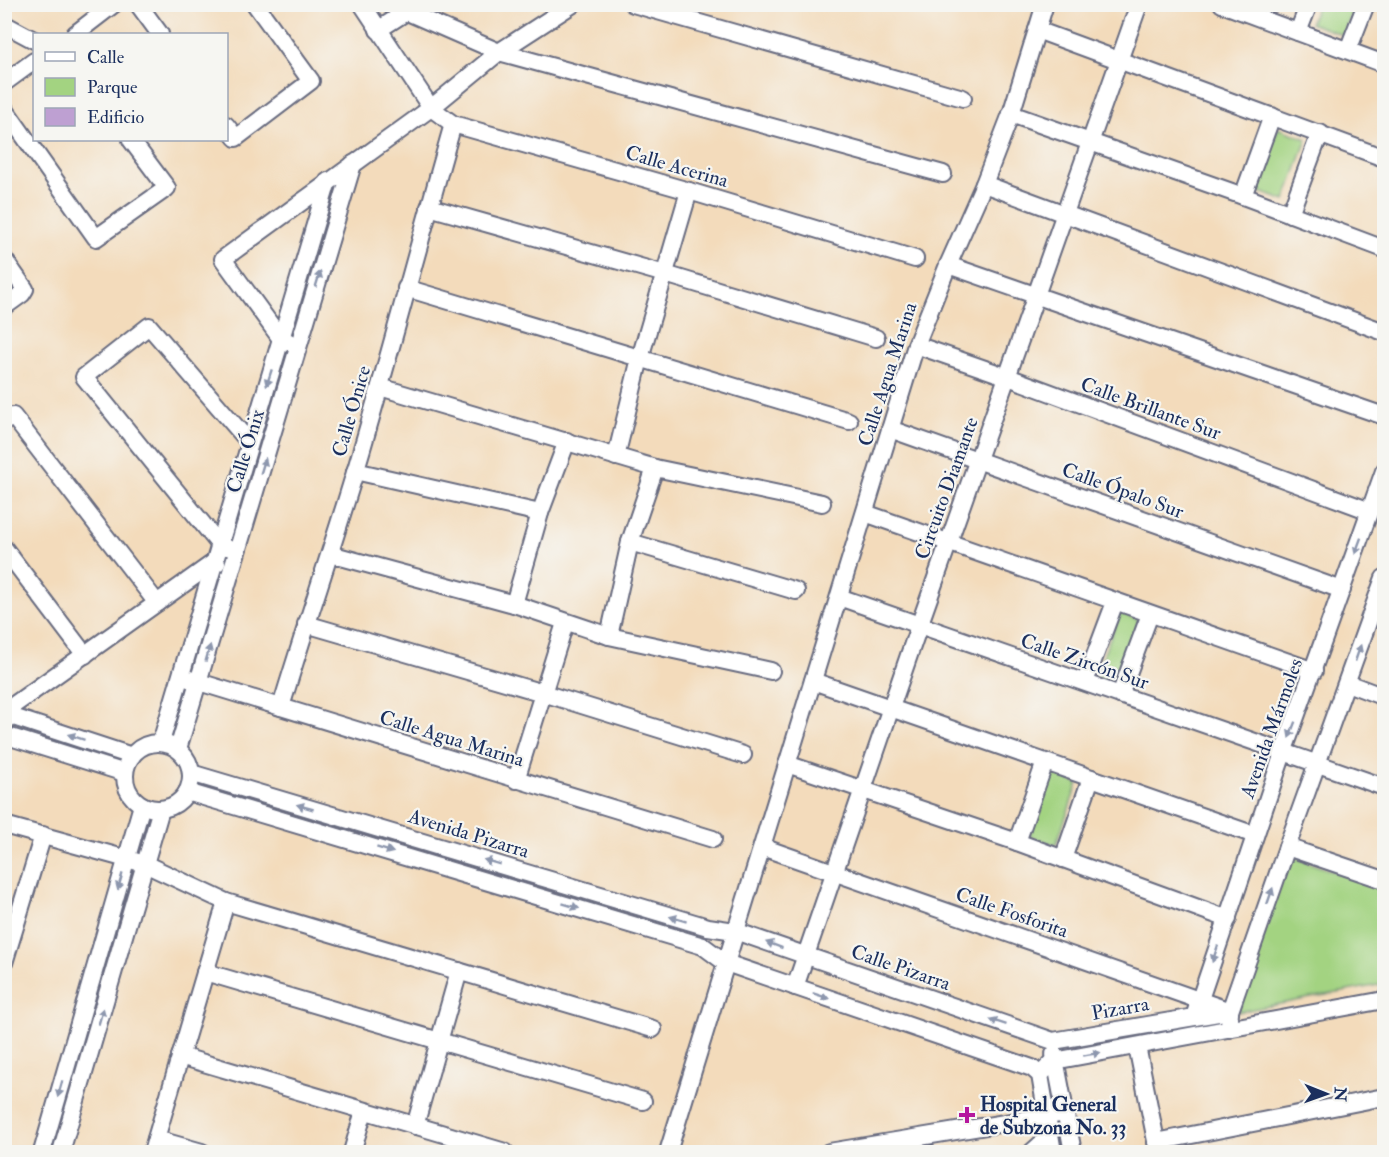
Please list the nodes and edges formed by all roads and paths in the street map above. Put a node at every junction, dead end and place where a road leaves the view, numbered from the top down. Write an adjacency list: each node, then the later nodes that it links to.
1 (114, 4): 13 (street)
2 (138, 4): 20 (street)
3 (255, 4): 34 (street)
4 (362, 4): 16 (street, Calle Acerina)
5 (389, 4): 14 (street)
6 (573, 4): 23 (street)
7 (633, 4): 28 (street)
8 (1045, 4): 17 (street, Calle Agua Marina)
9 (1139, 4): 24 (street, Circuito Diamante)
10 (1222, 4): 18 (street)
11 (1309, 4): 18 (street)
12 (1366, 4): 22 (street)
13 (96, 12): 19 (street)
14 (406, 12): 16 (street); 23 (street)
15 (4, 24): 21 (street)
16 (378, 30): 30 (street, Calle Acerina)
17 (1037, 30): 24 (street); 31 (street, Calle Agua Marina)
18 (1298, 32): 22 (street)
19 (76, 33)
20 (159, 33)
21 (33, 39)
22 (1348, 51): 26 (street)
23 (499, 52): 30 (street); 40 (street)
24 (1119, 61): 32 (street); 37 (street, Circuito Diamante)
25 (33, 62): 27 (street)
26 (1384, 64)
27 (4, 83)
28 (963, 98)
29 (4, 108): 36 (street)
30 (431, 108): 33 (street, Calle Acerina); 39 (street)
31 (1011, 114): 37 (street); 42 (street, Calle Agua Marina)
32 (1272, 116): 35 (street); 44 (street)
33 (453, 124): 43 (street, Calle Acerina); 45 (street, Calle Ónice)
34 (231, 131)
35 (1320, 133): 38 (street); 47 (street)
36 (133, 141)
37 (1090, 143): 44 (street); 46 (street, Circuito Diamante)
38 (1384, 158)
39 (353, 165): 41 (street); 60 (street, Calle Ónix, one-way to 39)
40 (943, 174)
41 (328, 181): 58 (street, Calle Ónix); 58 (street)
42 (984, 184): 46 (street); 51 (street, Calle Agua Marina)
43 (689, 191): 49 (street, Calle Acerina); 52 (street)
44 (1243, 196): 47 (street)
45 (429, 207): 52 (street); 53 (street, Calle Ónice)
46 (1065, 214): 54 (street, Circuito Diamante); 56 (street)
47 (1290, 214): 48 (street)
48 (1384, 249)
49 (915, 259)
50 (4, 260): 55 (street)
51 (948, 265): 54 (street); 59 (street, Calle Agua Marina)
52 (665, 274): 57 (street); 61 (street)
53 (406, 288): 61 (street); 63 (street, Calle Ónice)
54 (1036, 294): 62 (street, Circuito Diamante); 64 (street)
55 (4, 307)
56 (1384, 332)
57 (876, 338)
58 (281, 339): 60 (street); 69 (street, Calle Ónix, one-way to 69)
59 (915, 345): 62 (street, Calle Brillante Sur); 67 (street, Calle Agua Marina)
60 (298, 346): 84 (street, Calle Ónix, one-way to 60)
61 (640, 358): 66 (street); 70 (street)
62 (1008, 377): 71 (street, Circuito Diamante); 76 (street, Calle Brillante Sur)
63 (380, 387): 68 (street); 73 (street, Calle Ónice)
64 (1384, 417)
65 (9, 419): 91 (street)
66 (849, 421)
67 (890, 429): 71 (street, Calle Ópalo Sur); 78 (street, Calle Agua Marina)
68 (567, 441): 70 (street); 77 (street)
69 (249, 442): 81 (street, Calle Ónix); 81 (street)
70 (616, 457): 72 (street)
71 (977, 461): 80 (street, Circuito Diamante); 87 (street, Calle Ópalo Sur)
72 (655, 468): 75 (street); 79 (street)
73 (355, 471): 77 (street); 83 (street, Calle Ónice)
74 (1384, 471): 76 (street, Avenida Mármoles)
75 (822, 503)
76 (1370, 511): 87 (street, Avenida Mármoles, one-way to 87)
77 (540, 513): 92 (street)
78 (865, 513): 80 (street); 89 (street, Calle Agua Marina)
79 (630, 543): 88 (street); 98 (street)
80 (948, 543): 90 (street); 97 (street, Circuito Diamante)
81 (219, 544): 84 (street); 85 (street, Calle Ónix)
82 (4, 548): 99 (street)
83 (330, 554): 92 (street); 96 (street, Calle Ónice)
84 (236, 555): 85 (street); 104 (street, Calle Ónix, one-way to 84)
85 (213, 563): 91 (street); 102 (street, Calle Ónix)
86 (1384, 578): 93 (street)
87 (1342, 590): 101 (street, Avenida Mármoles)
88 (795, 591)
89 (839, 597): 97 (street, Calle Zircón Sur); 103 (street, Calle Agua Marina)
90 (1115, 602): 94 (street); 105 (street)
91 (157, 603): 99 (street)
92 (514, 604): 95 (street)
93 (1380, 605): 106 (street, one-way to 93)
94 (1150, 614): 101 (street); 108 (street)
95 (566, 623): 98 (street); 107 (street)
96 (306, 624): 107 (street); 111 (street, Calle Ónice)
97 (919, 626): 105 (street, Calle Zircón Sur); 112 (street, Circuito Diamante)
98 (609, 636): 100 (street)
99 (85, 655): 110 (street)
100 (771, 671)
101 (1314, 671): 116 (street, Avenida Mármoles, one-way to 116)
102 (180, 676): 104 (street, Calle Agua Marina); 114 (street, Calle Ónix)
103 (813, 681): 112 (street); 120 (street, Calle Agua Marina)
104 (199, 682): 111 (street, Calle Agua Marina); 115 (street, Calle Ónix)
105 (1085, 682): 108 (street, Calle Zircón Sur)
106 (1347, 683): 109 (street); 121 (street)
107 (543, 693): 117 (street); 125 (street)
108 (1120, 695): 116 (street, Calle Zircón Sur)
109 (1384, 697)
110 (7, 706): 118 (street, one-way to 110)
111 (281, 707): 125 (street, Calle Agua Marina)
112 (891, 708): 119 (street); 127 (street, Circuito Diamante)
113 (4, 735): 122 (street)
114 (161, 742): 115 (street); 118 (street)
115 (178, 749): 123 (street)
116 (1283, 753): 121 (street, Calle Zircón Sur); 133 (street, Avenida Mármoles)
117 (743, 755)
118 (132, 756): 122 (street)
119 (1045, 762): 124 (street); 137 (street)
120 (788, 764): 127 (street); 138 (street, Calle Agua Marina)
121 (1317, 764): 126 (street, Calle Zircón Sur); 139 (street)
122 (125, 773): 129 (street)
123 (191, 773): 128 (street); 131 (street, Avenida Pizarra, one-way to 123)
124 (1090, 778): 133 (street); 141 (street)
125 (516, 780): 135 (street, Calle Agua Marina)
126 (1384, 787)
127 (862, 790): 137 (street); 143 (street, Circuito Diamante)
128 (188, 792): 130 (street); 136 (street, Avenida Pizarra)
129 (142, 805): 130 (street); 140 (street)
130 (161, 809): 142 (street)
131 (364, 824): 136 (street); 144 (street, Avenida Pizarra, one-way to 131)
132 (4, 825): 134 (street)
133 (1255, 835): 149 (street, Avenida Mármoles)
134 (43, 836): 140 (street); 148 (street)
135 (713, 839)
136 (358, 842): 146 (street, Avenida Pizarra, one-way to 146)
137 (1017, 842): 141 (street)
138 (762, 847): 143 (street, Calle Fosforita); 151 (street, Calle Agua Marina)
139 (1287, 847): 145 (street); 161 (street, one-way to 139)
140 (127, 859): 142 (street); 168 (street, one-way to 168)
141 (1063, 859): 149 (street)
142 (145, 864): 147 (street); 170 (street, one-way to 142)
143 (834, 871): 153 (street, Circuito Diamante); 159 (street, Calle Fosforita)
144 (525, 872): 146 (street); 150 (street, Avenida Pizarra, one-way to 144)
145 (1384, 880)
146 (519, 890): 152 (street, Avenida Pizarra, one-way to 152)
147 (226, 902): 156 (street); 157 (street)
148 (11, 915): 154 (street)
149 (1228, 919): 159 (street, Avenida Mármoles, one-way to 159)
150 (708, 927): 151 (street, Avenida Pizarra); 152 (street)
151 (735, 931): 153 (street, Calle Pizarra, one-way to 151); 155 (street, Calle Agua Marina)
152 (703, 946): 155 (street, Avenida Pizarra)
153 (805, 956): 158 (street, Circuito Diamante); 166 (street, Calle Pizarra, one-way to 153)
154 (4, 963)
155 (726, 963): 158 (street); 188 (street, Calle Agua Marina)
156 (459, 971): 163 (street); 165 (street)
157 (205, 972): 165 (street); 169 (street)
158 (795, 987): 172 (street, one-way to 172)
159 (1199, 1000): 161 (street, Calle Fosforita); 162 (street)
160 (1384, 1000): 164 (street)
161 (1230, 1011): 162 (street, Pizarra); 164 (street)
162 (1194, 1017): 166 (street, Pizarra)
163 (653, 1029)
164 (1229, 1029): 167 (street)
165 (440, 1041): 174 (street); 178 (street)
166 (1053, 1041): 171 (street); 172 (street)
167 (1137, 1046): 171 (street, one-way to 167); 182 (street)
168 (70, 1055): 170 (street); 183 (street, one-way to 183)
169 (180, 1056): 175 (street); 181 (street)
170 (88, 1061): 184 (street)
171 (1054, 1061): 172 (street); 176 (street)
172 (1036, 1071): 177 (street)
173 (1384, 1097): 182 (street)
174 (643, 1101)
175 (364, 1111): 178 (street); 186 (street)
176 (1065, 1113): 177 (street); 191 (street)
177 (1047, 1116): 179 (street); 189 (street)
178 (415, 1126): 180 (street)
179 (1052, 1144): 190 (street)
180 (455, 1145): 187 (street)
181 (154, 1146): 185 (street)
182 (1157, 1147)
183 (42, 1152)
184 (61, 1152)
185 (202, 1152)
186 (352, 1152)
187 (506, 1152)
188 (668, 1152)
189 (829, 1152)
190 (1032, 1152)
191 (1073, 1152)

